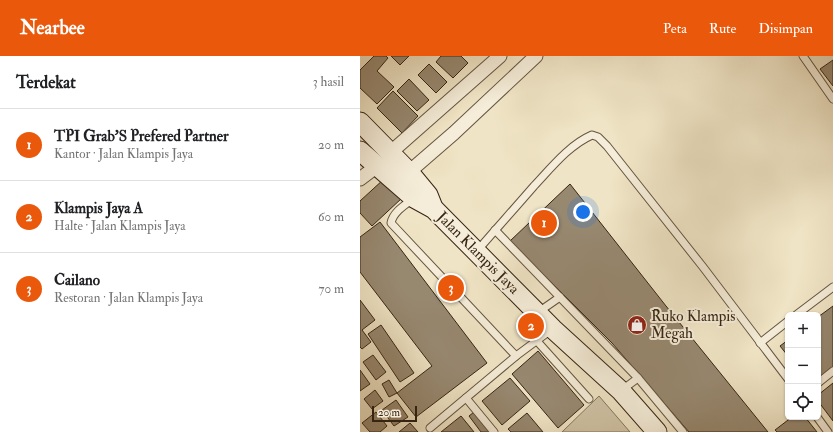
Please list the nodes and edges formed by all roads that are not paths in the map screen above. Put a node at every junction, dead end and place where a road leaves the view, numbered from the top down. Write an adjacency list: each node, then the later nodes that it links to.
1 (500, 56): 7 (street)
2 (536, 56): 7 (street)
3 (803, 56): 4 (lane)
4 (833, 98)
5 (361, 125): 7 (main road)
6 (360, 151): 7 (main road)
7 (393, 166): 8 (street); 9 (main road, Jalan Klampis Jaya); 10 (main road)
8 (360, 179)
9 (414, 198): 10 (main road, Jalan Klampis Jaya); 21 (lane)
10 (434, 209): 12 (main road, Jalan Klampis Jaya)
11 (495, 230): 12 (lane); 14 (lane); 20 (lane)
12 (477, 251): 16 (main road, Jalan Klampis Jaya)
13 (833, 287): 15 (lane)
14 (560, 296): 16 (lane); 24 (lane)
15 (800, 312)
16 (538, 313): 18 (main road, Jalan Klampis Jaya)
17 (785, 323): 20 (lane)
18 (553, 328): 19 (lane); 26 (main road, Jalan Klampis Jaya)
19 (536, 340): 21 (lane); 28 (lane)
20 (760, 343): 23 (lane)
21 (516, 356): 27 (lane)
22 (833, 371): 25 (lane)
23 (785, 375)
24 (638, 378): 26 (lane); 33 (lane)
25 (821, 380)
26 (621, 391): 32 (main road, Jalan Klampis Jaya)
27 (466, 398): 30 (lane); 31 (lane)
28 (588, 399)
29 (818, 420): 34 (lane)
30 (430, 428)
31 (494, 432)
32 (657, 432)
33 (683, 432)
34 (828, 432)

